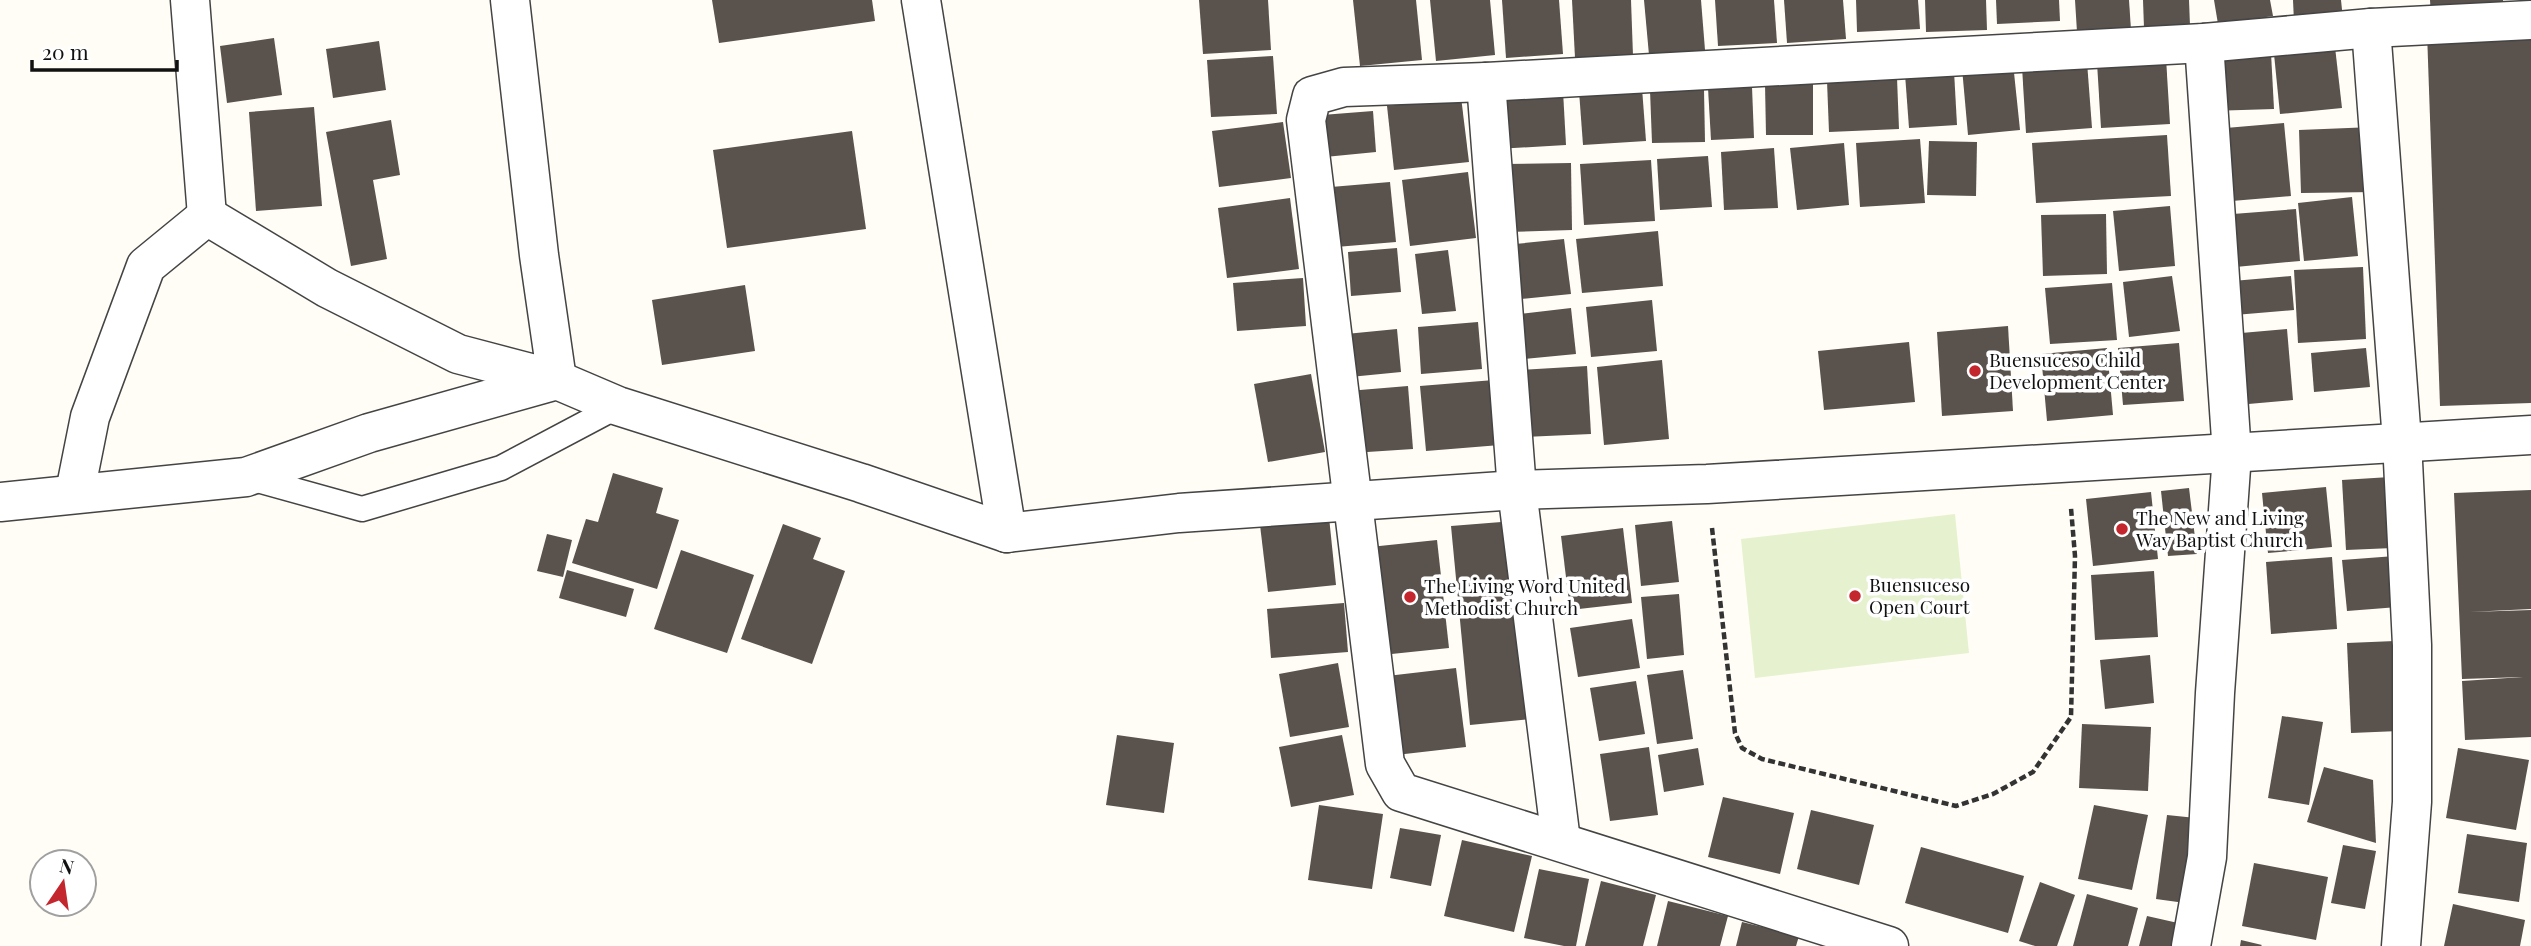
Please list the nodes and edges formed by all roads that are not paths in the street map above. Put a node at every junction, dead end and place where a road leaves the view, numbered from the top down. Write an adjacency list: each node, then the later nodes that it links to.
1 (190, 0): 8 (street)
2 (510, 0): 9 (street)
3 (921, 0): 19 (street)
4 (2531, 20): 5 (street)
5 (2371, 28): 6 (street); 12 (street)
6 (2204, 43): 7 (street); 13 (street)
7 (1486, 82): 15 (street); 18 (street)
8 (207, 216): 9 (street); 16 (street)
9 (557, 380): 10 (street); 14 (street)
10 (618, 406): 14 (lane); 19 (street)
11 (2531, 435): 12 (street)
12 (2402, 441): 13 (street); 23 (street)
13 (2232, 454): 15 (street); 22 (street)
14 (246, 477): 16 (street)
15 (1517, 490): 18 (street); 20 (street)
16 (75, 492): 17 (street)
17 (0, 502)
18 (1353, 502): 19 (street); 20 (street)
19 (1007, 533)
20 (1561, 841): 21 (street)
21 (1889, 946)
22 (2191, 946)
23 (2401, 946)

